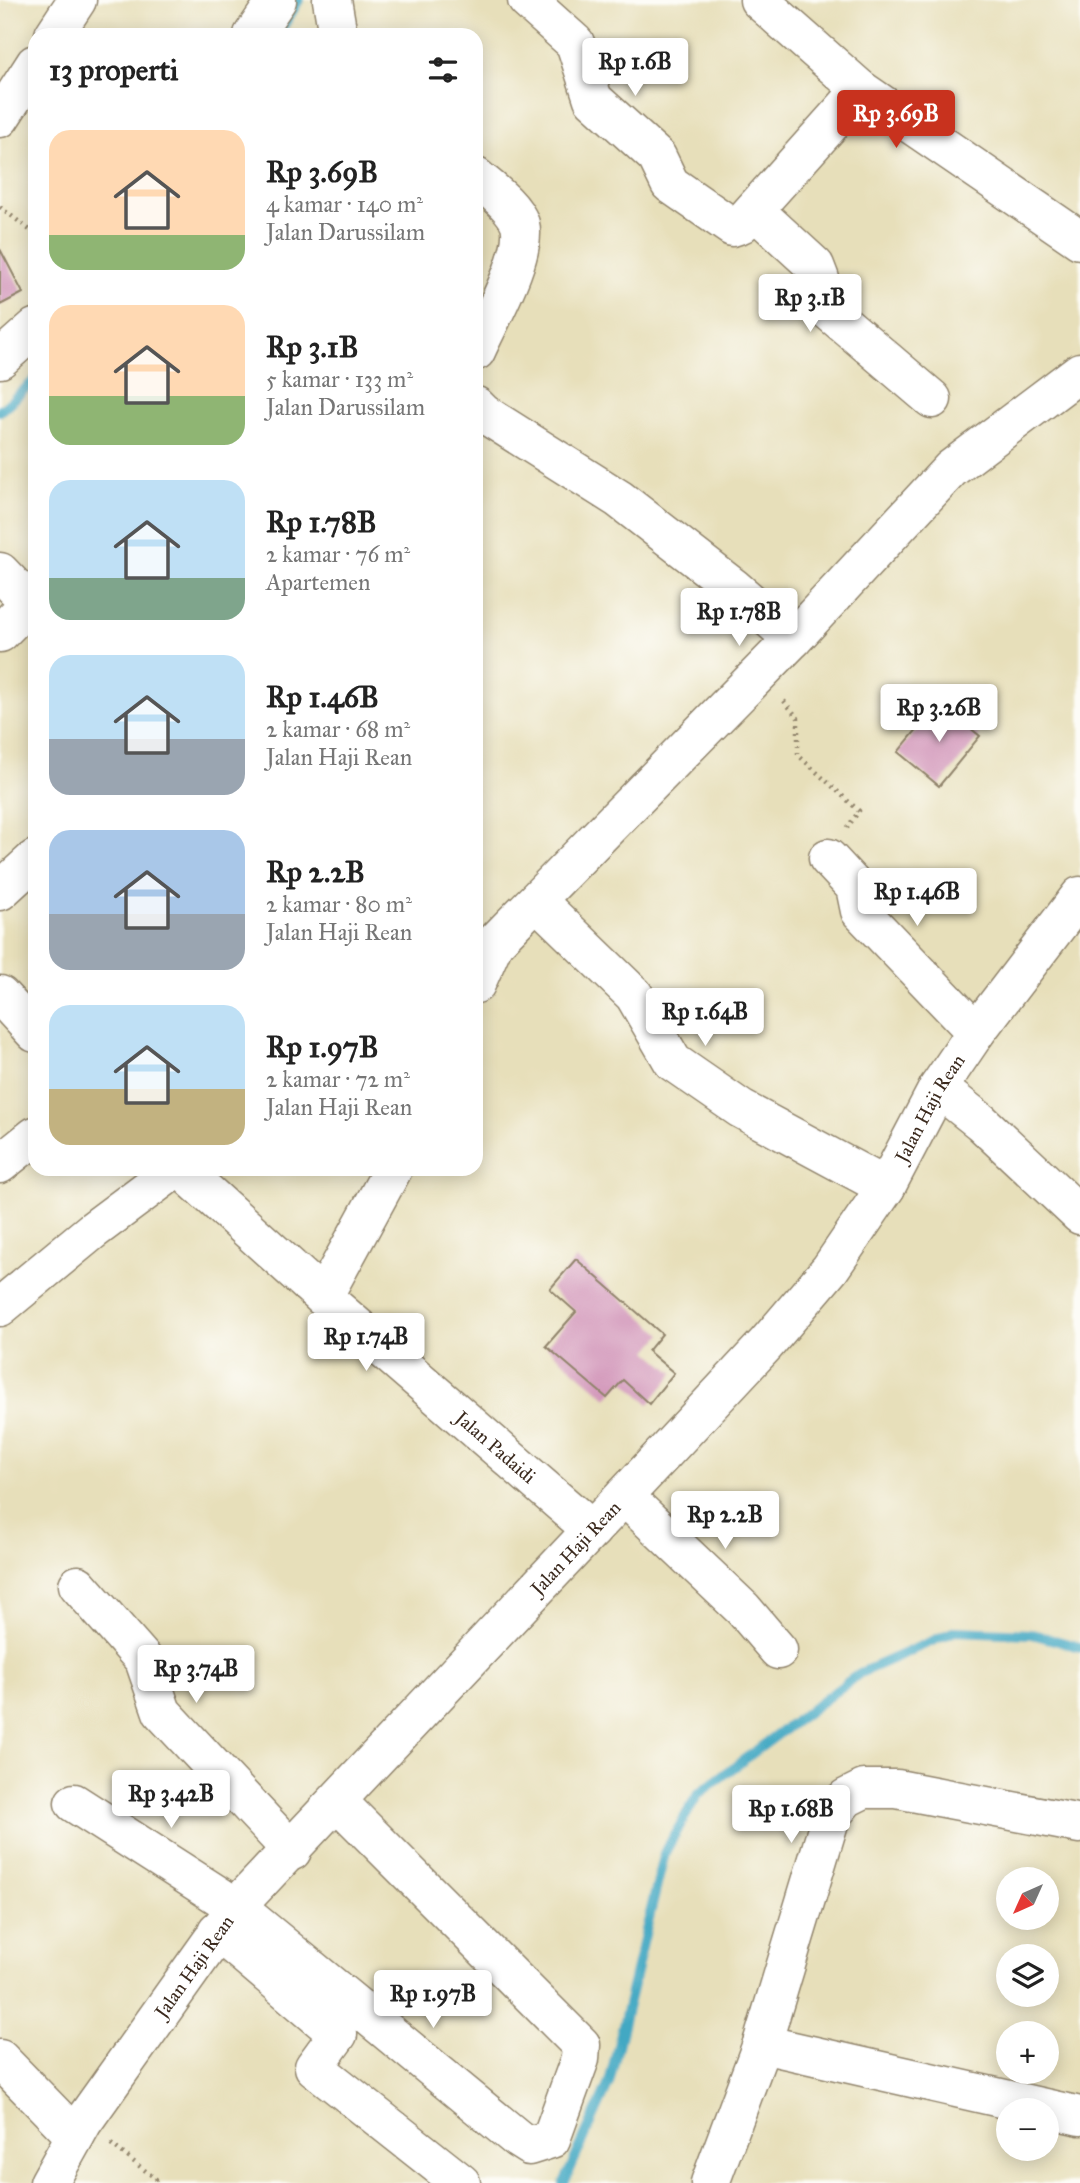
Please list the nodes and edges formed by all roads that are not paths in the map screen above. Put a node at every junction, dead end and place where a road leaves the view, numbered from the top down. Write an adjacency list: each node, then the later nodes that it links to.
1 (77, 0): 6 (street)
2 (277, 0): 7 (street)
3 (332, 0): 8 (street)
4 (759, 0): 10 (street)
5 (541, 4): 13 (street)
6 (59, 28)
7 (258, 28)
8 (337, 28)
9 (28, 75): 11 (street)
10 (860, 90): 13 (street); 14 (street)
11 (0, 118)
12 (483, 183): 16 (street)
13 (743, 218): 19 (street)
14 (1080, 240)
15 (28, 334): 17 (street)
16 (483, 335)
17 (0, 359)
18 (1080, 372): 25 (street)
19 (932, 399)
20 (483, 414): 25 (street)
21 (0, 572): 22 (street)
22 (28, 597)
23 (28, 606): 24 (street)
24 (0, 634)
25 (793, 639): 30 (street)
26 (828, 858): 34 (street)
27 (28, 865): 28 (street)
28 (0, 891)
29 (1080, 896): 34 (street, Jalan Haji Rean)
30 (537, 901): 31 (street); 41 (street)
31 (483, 968)
32 (0, 996): 33 (street)
33 (28, 1026)
34 (976, 1032): 35 (street, Jalan Haji Rean)
35 (938, 1088): 41 (street, Jalan Haji Rean); 42 (street)
36 (28, 1142): 37 (street)
37 (0, 1164)
38 (166, 1176): 44 (street)
39 (189, 1176): 43 (street, Jalan Padaidi)
40 (389, 1176): 43 (street)
41 (886, 1187): 45 (street, Jalan Haji Rean)
42 (1080, 1214)
43 (323, 1297): 46 (street, Jalan Padaidi)
44 (0, 1307)
45 (624, 1496): 46 (street, Jalan Haji Rean); 48 (street)
46 (592, 1530): 50 (street, Jalan Haji Rean)
47 (78, 1585): 52 (street)
48 (778, 1650)
49 (74, 1802): 53 (street)
50 (338, 1802): 52 (street, Jalan Haji Rean); 53 (street)
51 (1080, 1824): 54 (street)
52 (292, 1851): 53 (street, Jalan Haji Rean)
53 (226, 1919): 57 (street, Jalan Haji Rean); 59 (street)
54 (762, 2044): 56 (street); 60 (street)
55 (0, 2059): 57 (street)
56 (1080, 2116)
57 (79, 2129): 58 (street, Jalan Haji Rean)
58 (49, 2183)
59 (461, 2183)
60 (710, 2183)

